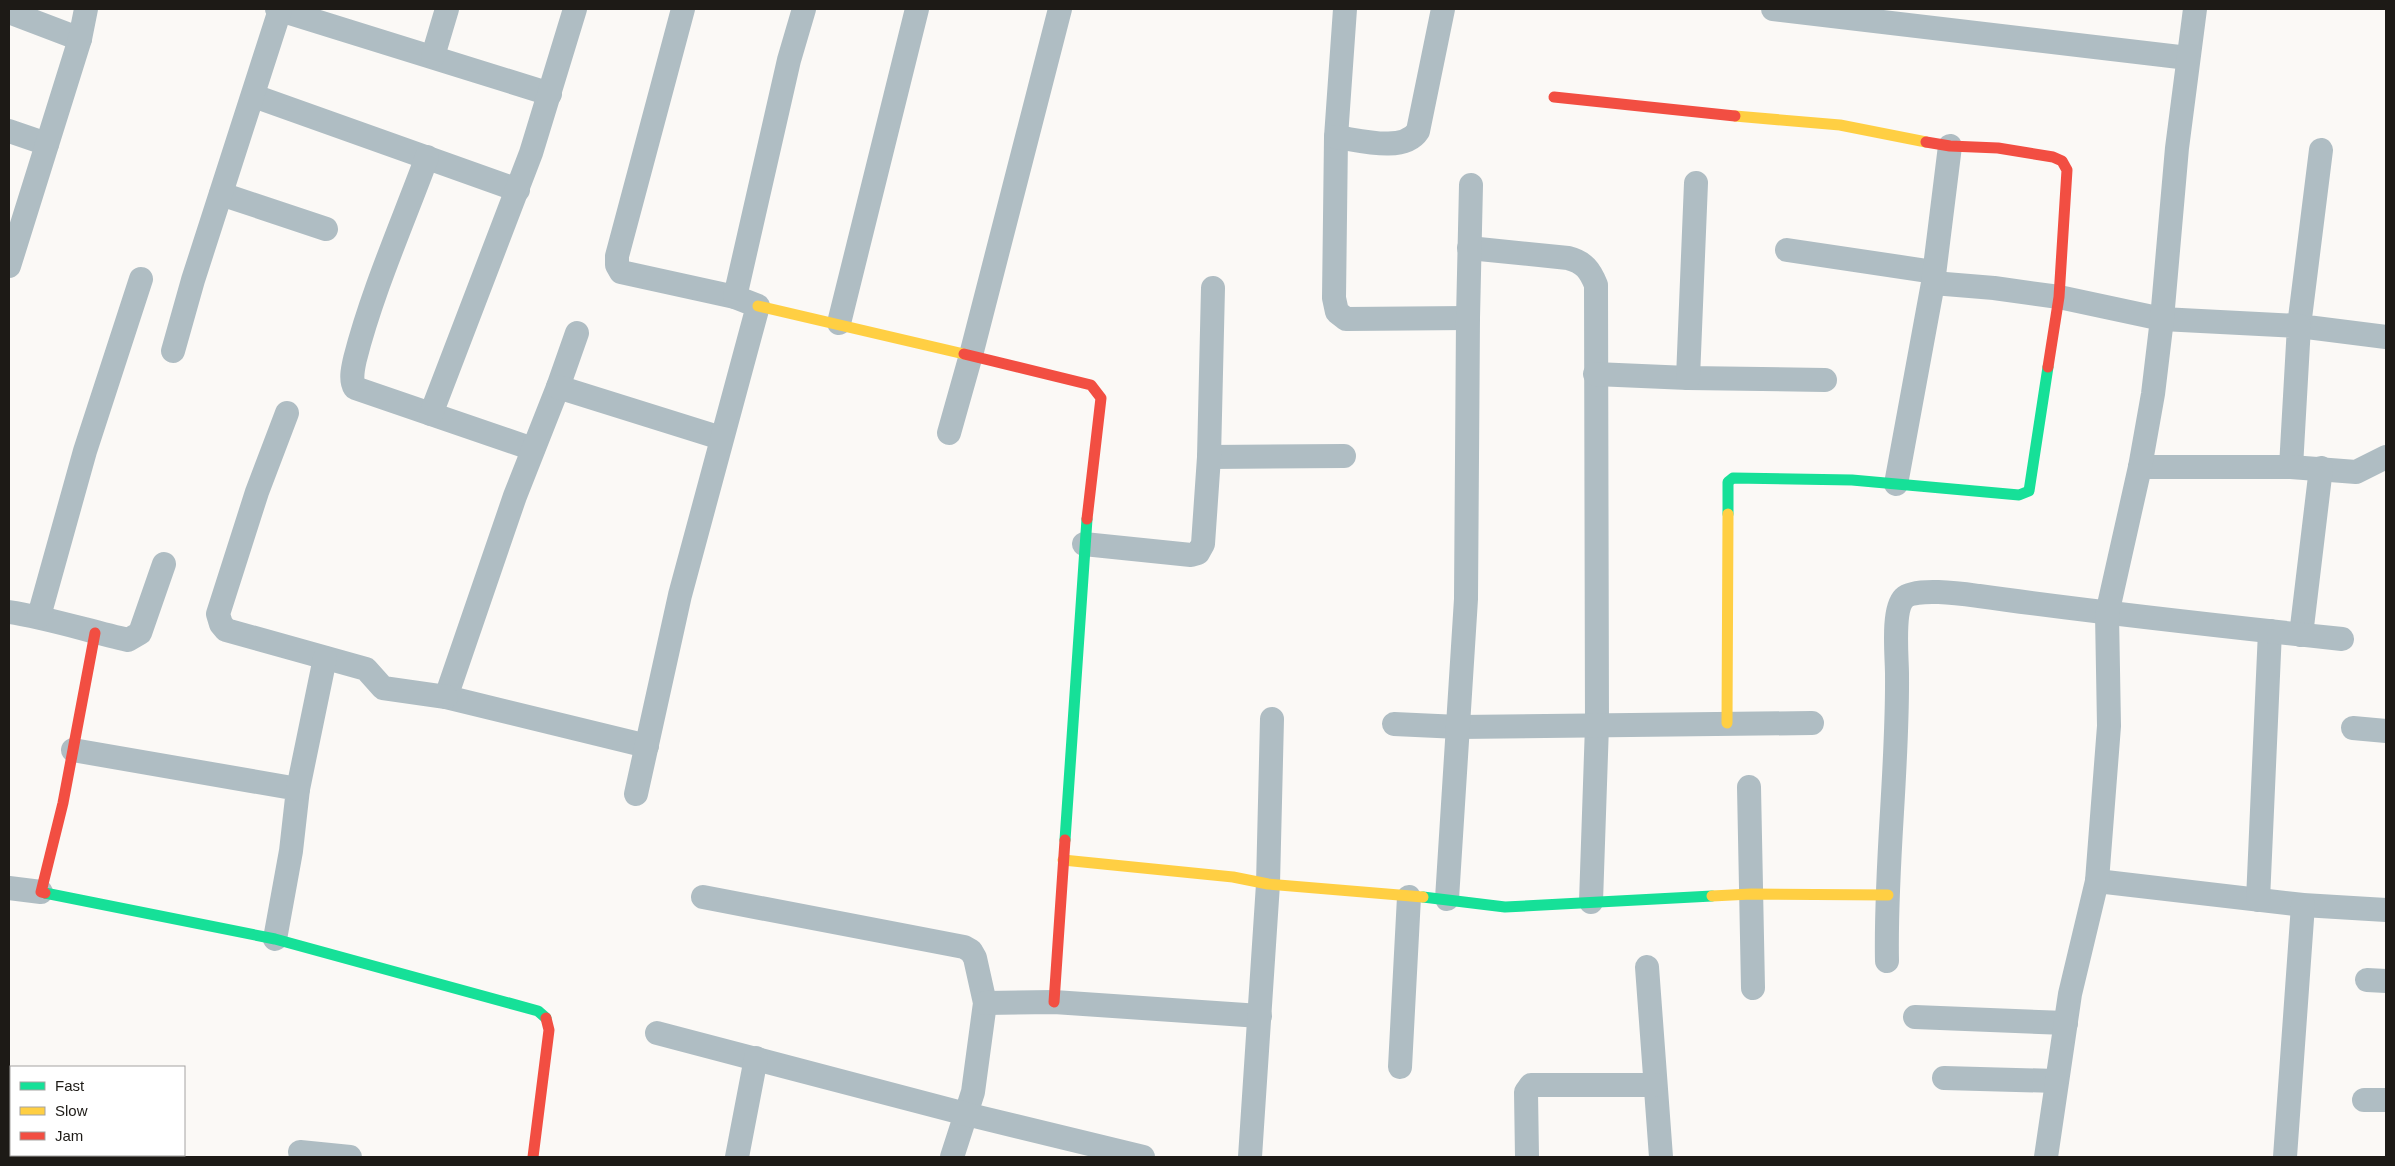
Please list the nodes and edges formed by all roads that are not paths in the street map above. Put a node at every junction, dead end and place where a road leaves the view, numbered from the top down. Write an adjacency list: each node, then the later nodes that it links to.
1 (86, 9): 15 (street)
2 (278, 9): 16 (street); 19 (street)
3 (447, 9): 16 (street)
4 (575, 9): 18 (street)
5 (683, 9): 38 (street)
6 (917, 9): 43 (street)
7 (1060, 9): 48 (street)
8 (1345, 9): 22 (street)
9 (1443, 9): 22 (street)
10 (1773, 9): 14 (street)
11 (2196, 9): 17 (street)
12 (800, 10): 38 (street)
13 (9, 12): 15 (street)
14 (1947, 18): 17 (street)
15 (80, 39): 23 (street)
16 (433, 56): 18 (street)
17 (2188, 58): 42 (street)
18 (550, 94): 29 (street)
19 (254, 96): 26 (street); 30 (street)
20 (1554, 97): 24 (street)
21 (9, 131): 23 (street)
22 (1336, 137): 41 (street)
23 (48, 144): 34 (street)
24 (1950, 146): 35 (street); 39 (street)
25 (2321, 150): 44 (street)
26 (426, 157): 29 (street); 54 (street)
27 (1696, 183): 50 (street)
28 (1471, 185): 32 (street)
29 (518, 190): 54 (street)
30 (221, 194): 31 (street); 47 (street)
31 (326, 229)
32 (1469, 248): 41 (street); 49 (street)
33 (1787, 250): 35 (street)
34 (9, 266)
35 (1934, 278): 39 (street); 64 (street)
36 (141, 279): 69 (street)
37 (1213, 288): 59 (street)
38 (735, 297): 40 (street)
39 (2059, 297): 42 (street); 64 (street)
40 (758, 306): 43 (street); 56 (street)
41 (1468, 318): 81 (street)
42 (2162, 319): 44 (street); 61 (street)
43 (839, 323): 48 (street)
44 (2299, 326): 45 (street); 62 (street)
45 (2385, 332)
46 (576, 333): 52 (street)
47 (173, 351)
48 (971, 355): 55 (street); 65 (street)
49 (1595, 374): 50 (street); 80 (street)
50 (1688, 378): 51 (street)
51 (1825, 380)
52 (558, 387): 56 (street); 57 (street)
53 (287, 413): 74 (street)
54 (431, 414): 57 (street)
55 (949, 433)
56 (721, 438): 84 (street)
57 (533, 449): 75 (street)
58 (1344, 456): 59 (street)
59 (1208, 457): 65 (street)
60 (2386, 457): 63 (street)
61 (2140, 467): 62 (street); 68 (street)
62 (2291, 467): 63 (street)
63 (2321, 468): 72 (street)
64 (1896, 484): 77 (street)
65 (1084, 544): 89 (street)
66 (164, 564): 71 (street)
67 (9, 612): 69 (street)
68 (2107, 614): 70 (street); 90 (street); 95 (street)
69 (39, 616): 71 (street)
70 (2270, 631): 72 (street); 99 (street)
71 (95, 633): 85 (street)
72 (2301, 635): 73 (street)
73 (2342, 639)
74 (325, 658): 75 (street); 87 (street)
75 (446, 697): 84 (street)
76 (1272, 719): 91 (street)
77 (1727, 723): 78 (street); 80 (street)
78 (1812, 723)
79 (1394, 724): 81 (street)
80 (1597, 725): 81 (street); 100 (street)
81 (1459, 727): 98 (street)
82 (2353, 728): 83 (street)
83 (2386, 731)
84 (648, 746): 88 (street)
85 (73, 750): 87 (street); 93 (street)
86 (1749, 787): 94 (street)
87 (298, 788): 103 (street)
88 (636, 794)
89 (1063, 860): 91 (street); 107 (street)
90 (2097, 880): 99 (street); 111 (street)
91 (1268, 884): 97 (street); 109 (street)
92 (9, 888): 93 (street)
93 (41, 892): 103 (street)
94 (1751, 894): 95 (street); 100 (street); 106 (street)
95 (1888, 895): 104 (street)
96 (702, 897): 108 (street)
97 (1409, 897): 98 (street); 114 (street)
98 (1447, 899): 100 (street)
99 (2258, 900): 101 (street)
100 (1591, 902)
101 (2303, 906): 102 (street); 129 (street)
102 (2386, 910)
103 (275, 939): 121 (street)
104 (1887, 961)
105 (1647, 966): 117 (street)
106 (1753, 988)
107 (1054, 1002): 108 (street); 109 (street)
108 (984, 1003): 118 (street)
109 (1260, 1016): 125 (street)
110 (1914, 1017): 111 (street)
111 (2066, 1023): 116 (street)
112 (657, 1033): 113 (street)
113 (756, 1058): 118 (street); 122 (street)
114 (1400, 1067)
115 (1944, 1078): 116 (street)
116 (2056, 1081): 128 (street)
117 (1655, 1085): 126 (street); 127 (street)
118 (966, 1114): 123 (street); 124 (street)
119 (300, 1152): 120 (street)
120 (350, 1157)
121 (533, 1157)
122 (736, 1157)
123 (952, 1157)
124 (1143, 1157)
125 (1250, 1157)
126 (1526, 1157)
127 (1661, 1157)
128 (2046, 1157)
129 (2285, 1157)

